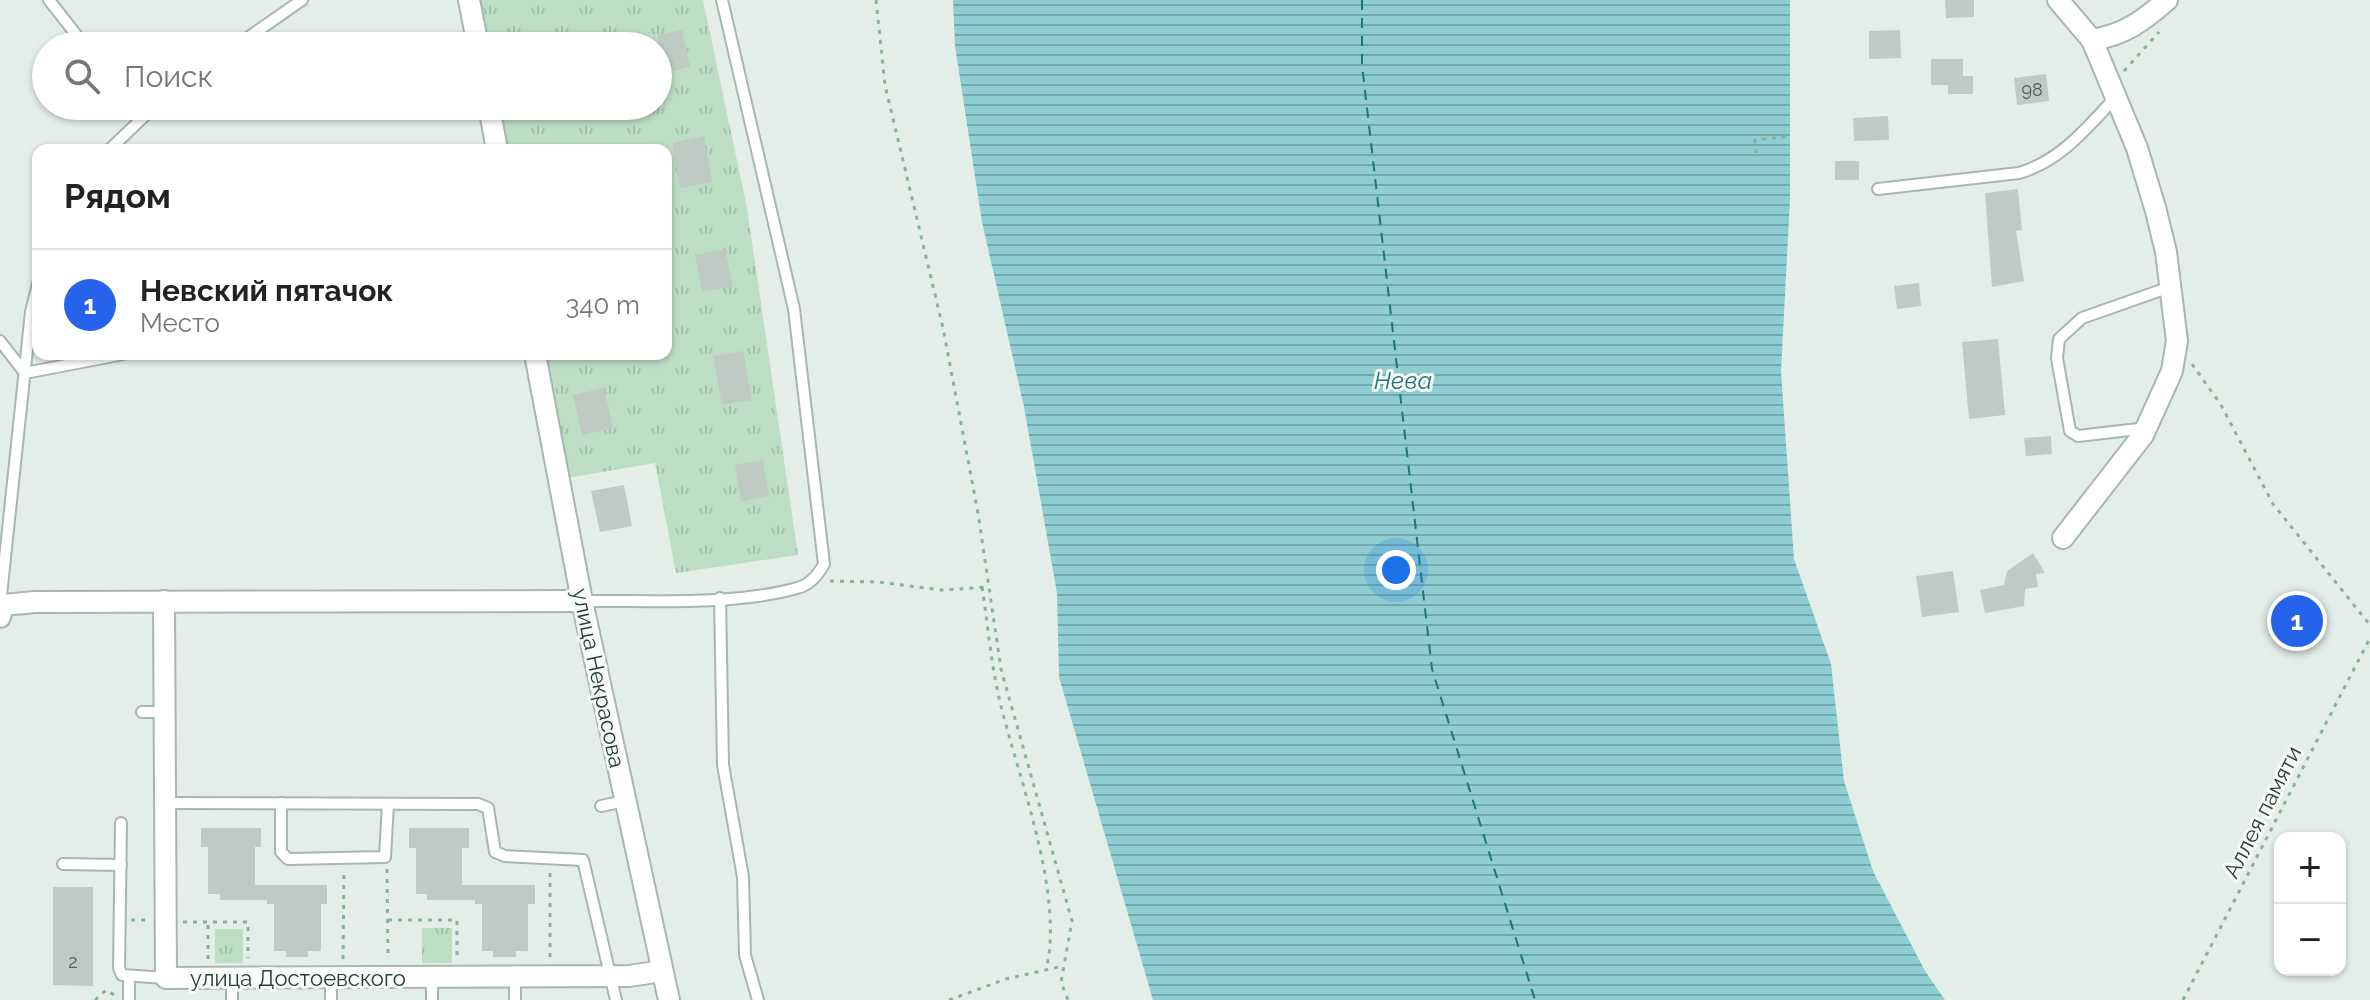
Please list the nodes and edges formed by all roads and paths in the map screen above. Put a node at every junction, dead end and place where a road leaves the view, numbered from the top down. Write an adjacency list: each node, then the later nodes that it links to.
1 (49, 0): 9 (lane)
2 (302, 0): 10 (lane)
3 (469, 0): 11 (street)
4 (722, 0): 30 (lane)
5 (876, 0): 32 (path)
6 (2058, 0): 12 (street)
7 (2167, 0): 12 (street)
8 (2160, 31): 13 (path)
9 (74, 32)
10 (256, 32)
11 (475, 32)
12 (2092, 40): 13 (street)
13 (2114, 99): 20 (lane); 21 (street)
14 (139, 120): 17 (lane)
15 (492, 120): 18 (street)
16 (1790, 136): 19 (path)
17 (115, 144)
18 (496, 144)
19 (1756, 153)
20 (1878, 189)
21 (2170, 287): 24 (street); 28 (lane)
22 (32, 325): 27 (lane)
23 (0, 341): 27 (lane)
24 (2177, 341): 28 (street); 37 (path)
25 (93, 360): 27 (lane)
26 (536, 360): 35 (street, улица Некрасова)
27 (25, 373): 36 (lane)
28 (2147, 428): 29 (street)
29 (2063, 538)
30 (809, 582): 31 (path); 33 (lane)
31 (982, 587): 32 (path); 57 (path)
32 (989, 587): 56 (path)
33 (720, 598): 35 (lane); 79 (lane)
34 (164, 601): 35 (street); 36 (street); 40 (street, улица Достоевского)
35 (582, 601): 41 (street, улица Некрасова)
36 (1, 609)
37 (2370, 625)
38 (2370, 638): 82 (path, Аллея памяти)
39 (142, 712): 40 (lane)
40 (165, 712): 42 (street, улица Достоевского)
41 (625, 801): 45 (lane); 58 (street, улица Некрасова)
42 (165, 803): 43 (lane); 54 (street, улица Достоевского)
43 (281, 803): 44 (lane); 49 (lane)
44 (388, 804): 47 (lane); 48 (lane)
45 (601, 806)
46 (121, 823): 51 (lane)
47 (385, 857): 49 (lane); 53 (path)
48 (550, 857): 59 (path); 60 (lane)
49 (344, 859): 69 (path)
50 (63, 864): 51 (lane)
51 (121, 865): 52 (lane)
52 (120, 920): 54 (path); 65 (lane)
53 (388, 920): 61 (path); 63 (path)
54 (166, 921): 55 (path); 66 (street, улица Достоевского)
55 (208, 922): 67 (path); 68 (path)
56 (1063, 966): 57 (path); 81 (path)
57 (1046, 970): 80 (path)
58 (662, 971): 60 (street, улица Достоевского); 78 (street, улица Некрасова)
59 (550, 976): 60 (street, улица Достоевского); 64 (street, улица Достоевского)
60 (613, 976): 77 (lane)
61 (388, 977): 62 (street, улица Достоевского); 69 (street, улица Достоевского)
62 (432, 977): 63 (street, улица Достоевского); 75 (lane)
63 (457, 977): 64 (street, улица Достоевского)
64 (515, 977): 76 (lane)
65 (129, 978): 66 (lane); 72 (lane)
66 (166, 978): 67 (street, улица Достоевского)
67 (208, 978): 68 (street, улица Достоевского)
68 (240, 978): 69 (street, улица Достоевского); 73 (lane)
69 (337, 978): 74 (lane)
70 (95, 1000): 71 (path)
71 (117, 1000)
72 (129, 1000)
73 (232, 1000)
74 (331, 1000)
75 (432, 1000)
76 (515, 1000)
77 (616, 1000)
78 (669, 1000)
79 (758, 1000)
80 (949, 1000)
81 (1068, 1000)
82 (2183, 1000)

